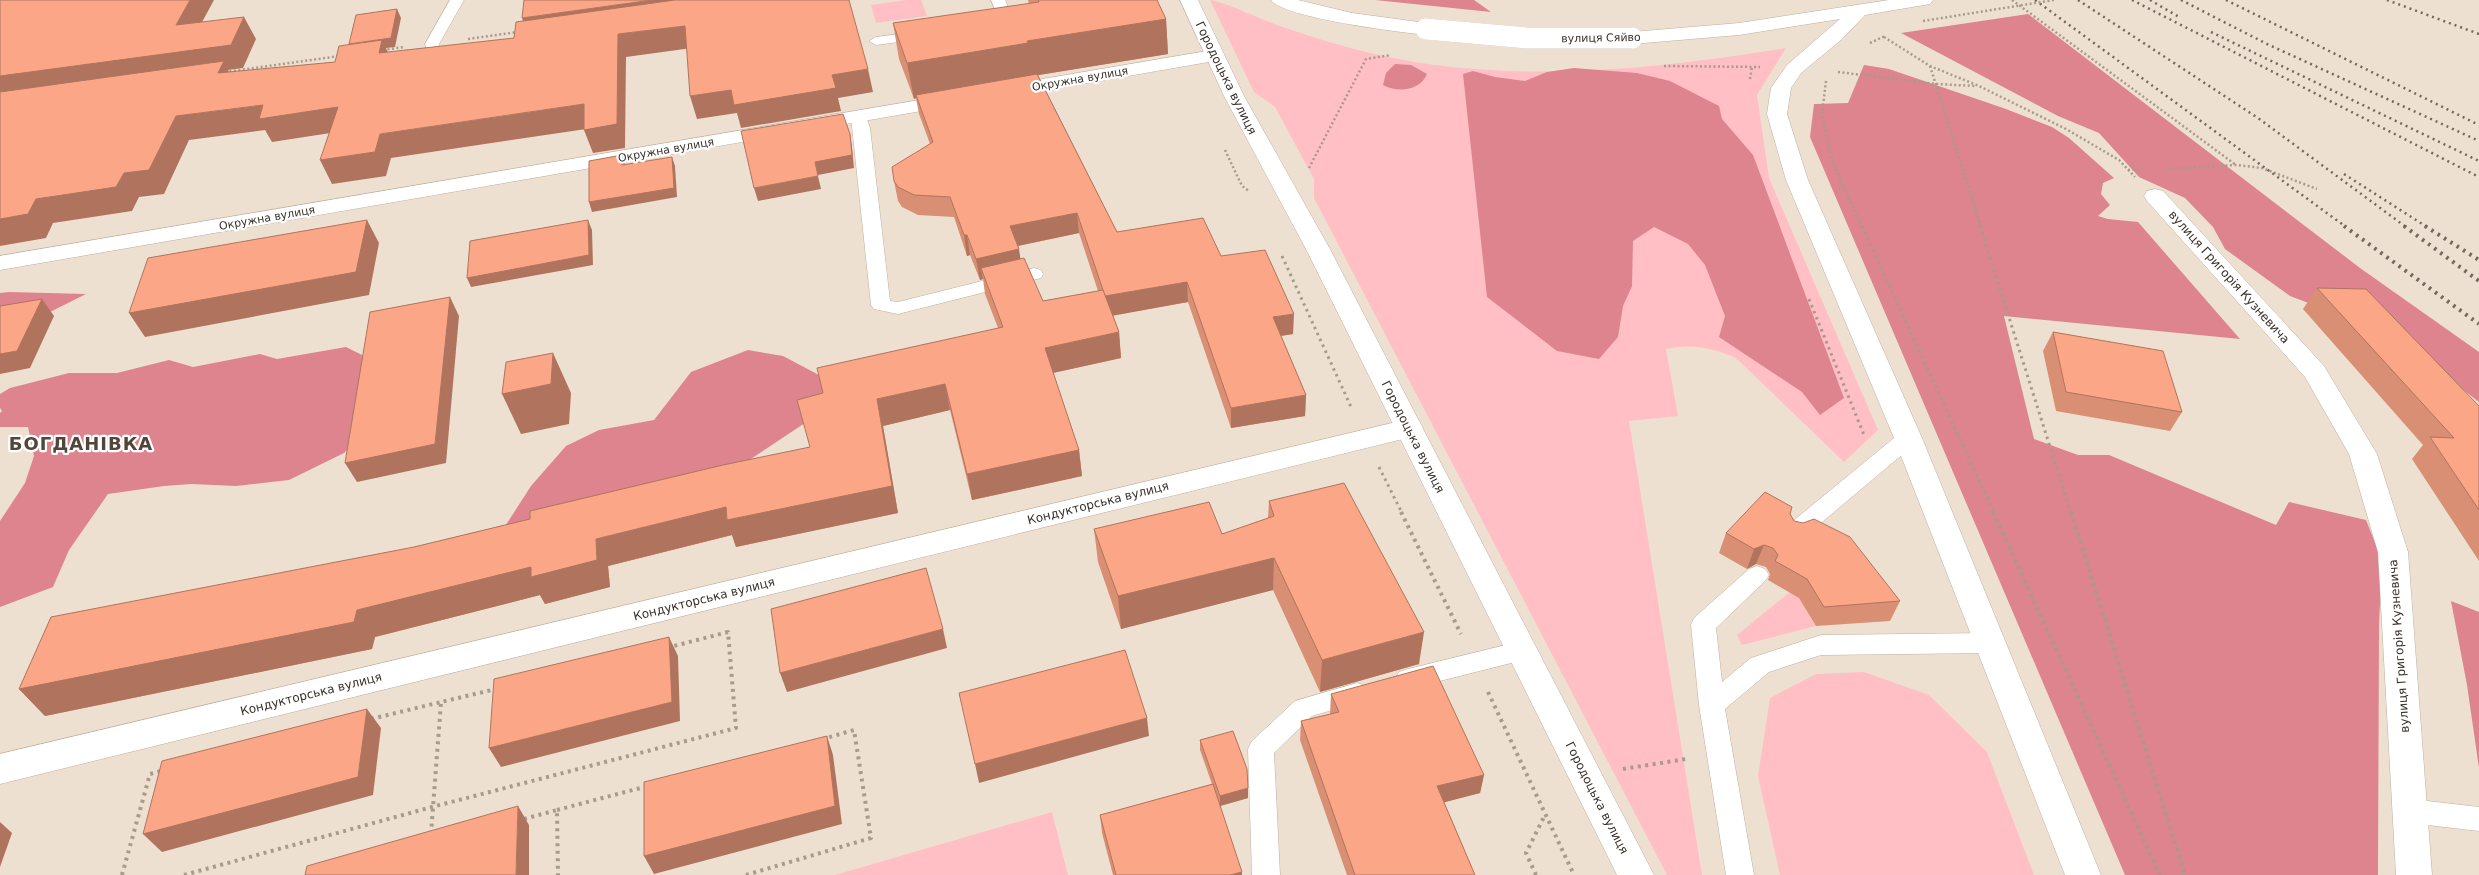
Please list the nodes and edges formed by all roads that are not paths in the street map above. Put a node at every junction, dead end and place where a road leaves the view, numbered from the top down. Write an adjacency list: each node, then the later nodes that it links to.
1 (457, 0): 12 (lane)
2 (998, 0): 7 (lane)
3 (1189, 0): 14 (main road, Городоцька вулиця)
4 (1280, 0): 6 (main road, вулиця Сяйво, bridge)
5 (1924, 0): 6 (main road, вулиця Сяйво)
6 (1859, 10): 20 (main road)
7 (1007, 22): 8 (lane); 9 (lane)
8 (988, 25)
9 (1036, 25)
10 (941, 32): 11 (lane)
11 (876, 41)
12 (438, 47): 13 (main road)
13 (412, 52)
14 (1213, 56): 15 (main road, Окружна вулиця); 19 (main road, Городоцька вулиця)
15 (859, 117): 17 (main road, Окружна вулиця); 18 (lane)
16 (2155, 196): 27 (main road, вулиця Григорія Кузневича)
17 (0, 263)
18 (1034, 274)
19 (1409, 428): 24 (main road, Городоцька вулиця); 26 (main road, Кондукторська вулиця)
20 (1908, 438): 21 (lane); 23 (main road)
21 (1795, 532)
22 (1757, 575): 25 (lane)
23 (1988, 643): 25 (lane); 32 (main road)
24 (1522, 651): 29 (lane); 30 (main road, Городоцька вулиця)
25 (1712, 705): 31 (lane)
26 (0, 769)
27 (2410, 810): 28 (lane); 33 (main road, вулиця Григорія Кузневича)
28 (2479, 819)
29 (1266, 875)
30 (1636, 875)
31 (1740, 875)
32 (2083, 875)
33 (2414, 875)

